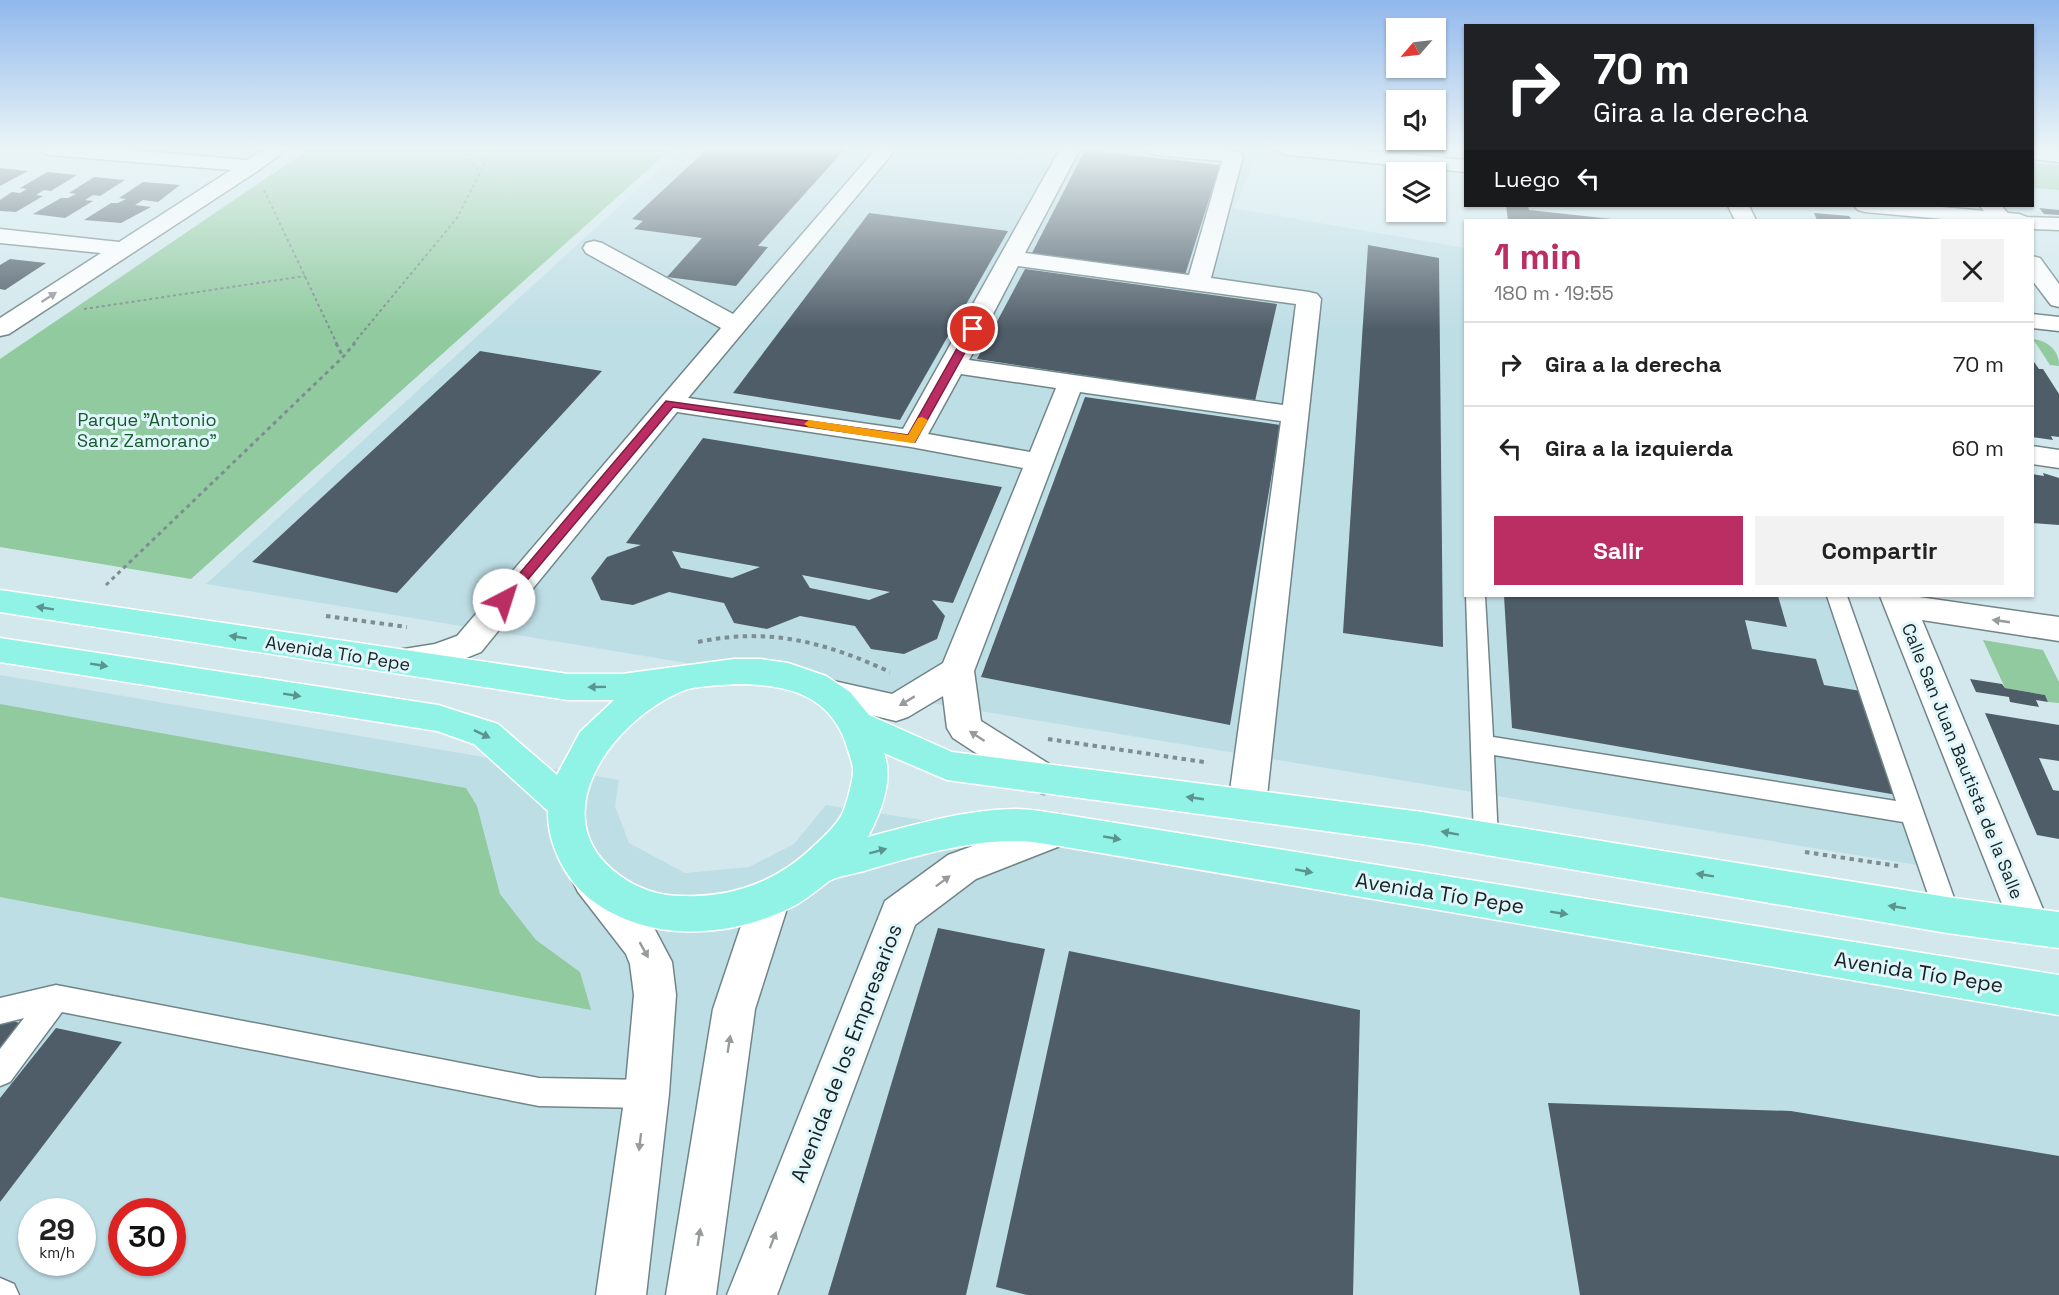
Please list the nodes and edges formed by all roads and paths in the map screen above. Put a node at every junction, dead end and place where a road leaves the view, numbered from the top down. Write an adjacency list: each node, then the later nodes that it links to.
1 (184, 209): 13 (street)
2 (273, 209): 17 (path)
3 (461, 209): 28 (path)
4 (835, 209): 26 (street)
5 (1037, 209): 14 (street)
6 (1228, 209): 15 (street)
7 (1912, 209): 8 (street)
8 (2003, 216)
9 (2034, 222): 10 (street)
10 (2059, 224)
11 (0, 236): 13 (street)
12 (594, 248): 26 (street)
13 (122, 249): 27 (street, one-way to 13)
14 (1011, 258): 18 (street); 29 (street)
15 (1223, 259): 18 (street); 19 (street)
16 (2034, 266): 20 (street)
17 (305, 276): 22 (path); 28 (path)
18 (1198, 284): 19 (street)
19 (1270, 293): 32 (street)
20 (2059, 300)
21 (2034, 307): 23 (street)
22 (84, 309)
23 (2059, 310)
24 (2034, 321): 25 (street)
25 (2059, 324)
26 (736, 326): 31 (street)
27 (0, 329)
28 (343, 357): 37 (path)
29 (953, 365): 30 (street); 33 (street)
30 (1071, 383): 32 (street); 36 (street)
31 (670, 403): 33 (street); 45 (street)
32 (1295, 415): 57 (street)
33 (911, 439): 36 (street)
34 (2034, 455): 35 (street)
35 (2059, 459)
36 (1040, 462): 49 (street)
37 (106, 585)
38 (1475, 597): 56 (lane)
39 (1837, 597): 61 (lane)
40 (1898, 600): 44 (street, one-way to 40); 70 (street, Calle San Juan Bautista de la Salle)
41 (0, 601): 48 (main road, Avenida Tío Pepe, one-way to 41)
42 (322, 615): 43 (path)
43 (415, 628)
44 (2059, 629)
45 (469, 644): 48 (street); 50 (street)
46 (693, 644): 52 (path)
47 (0, 650): 59 (main road, one-way to 59)
48 (392, 661): 50 (main road, Avenida Tío Pepe)
49 (957, 671): 52 (street); 58 (street, one-way to 49)
50 (492, 675): 51 (main road, Avenida Tío Pepe, one-way to 50)
51 (676, 678): 53 (main road, Avenida Tío Pepe); 59 (main road)
52 (926, 690): 53 (street, one-way to 53)
53 (829, 693): 54 (main road, Avenida Tío Pepe)
54 (859, 725): 58 (main road); 65 (main road)
55 (1040, 737): 57 (path)
56 (1482, 744): 61 (lane); 63 (lane)
57 (1252, 769): 60 (street)
58 (1044, 778): 60 (main road, one-way to 58)
59 (566, 805): 66 (main road)
60 (1247, 805): 63 (main road, one-way to 60)
61 (1913, 814): 67 (lane)
62 (1060, 830): 65 (main road, Avenida Tío Pepe, one-way to 62); 71 (main road, Avenida Tío Pepe, one-way to 71); 78 (street, Avenida de los Empresarios, one-way to 62)
63 (1486, 839): 69 (main road, one-way to 63)
64 (1803, 851): 67 (path)
65 (822, 866): 68 (main road)
66 (584, 870): 68 (main road); 75 (street, one-way to 75)
67 (1932, 871): 69 (lane)
68 (770, 899): 77 (street, one-way to 68)
69 (1947, 915): 70 (main road)
70 (2045, 928)
71 (2059, 994)
72 (56, 998): 73 (lane); 74 (lane); 75 (lane)
73 (0, 1011)
74 (0, 1072)
75 (647, 1094): 76 (street, one-way to 76)
76 (621, 1295)
77 (691, 1295)
78 (752, 1295)

